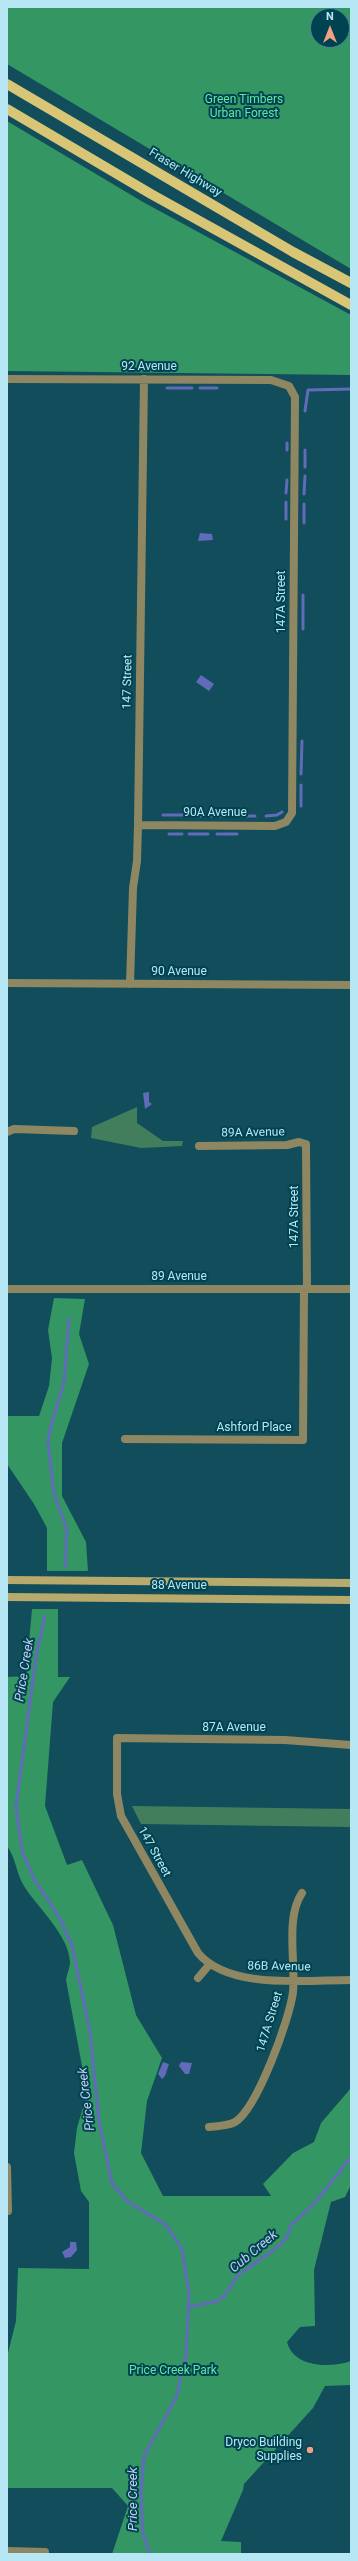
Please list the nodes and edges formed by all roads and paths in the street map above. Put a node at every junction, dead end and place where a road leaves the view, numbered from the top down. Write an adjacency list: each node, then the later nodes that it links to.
1 (7, 84): 3 (main road, Fraser Highway)
2 (7, 109): 4 (main road)
3 (351, 283)
4 (351, 305)
5 (7, 379): 6 (street, 92 Avenue)
6 (144, 379): 7 (street, 92 Avenue); 9 (street, 147 Street)
7 (289, 386): 8 (street, 147A Street)
8 (289, 820): 9 (street, 90A Avenue)
9 (138, 825): 11 (street, 147 Street)
10 (7, 983): 11 (street, 90 Avenue)
11 (130, 984): 12 (street, 90 Avenue)
12 (351, 985)
13 (7, 1132): 14 (street)
14 (74, 1132)
15 (306, 1144): 16 (street, 89A Avenue); 18 (street, 147A Street)
16 (199, 1146)
17 (7, 1289): 18 (street, 89 Avenue)
18 (306, 1289): 19 (street, 89 Avenue); 20 (street, Ashford Place)
19 (351, 1289)
20 (125, 1439)
21 (7, 1580): 22 (main road, 88 Avenue)
22 (351, 1583)
23 (7, 1597): 24 (main road, 88 Avenue)
24 (351, 1600)
25 (117, 1738): 26 (street, 87A Avenue); 28 (street, 147 Street)
26 (351, 1746)
27 (302, 1893): 30 (street, 147A Street)
28 (209, 1965): 29 (street); 30 (street, 86B Avenue)
29 (198, 1978)
30 (293, 1980): 31 (street, 86B Avenue); 32 (street, 147A Street)
31 (351, 1980)
32 (209, 2127)
33 (7, 2167): 34 (street)
34 (8, 2211)
35 (7, 2551): 36 (street)
36 (45, 2552)

